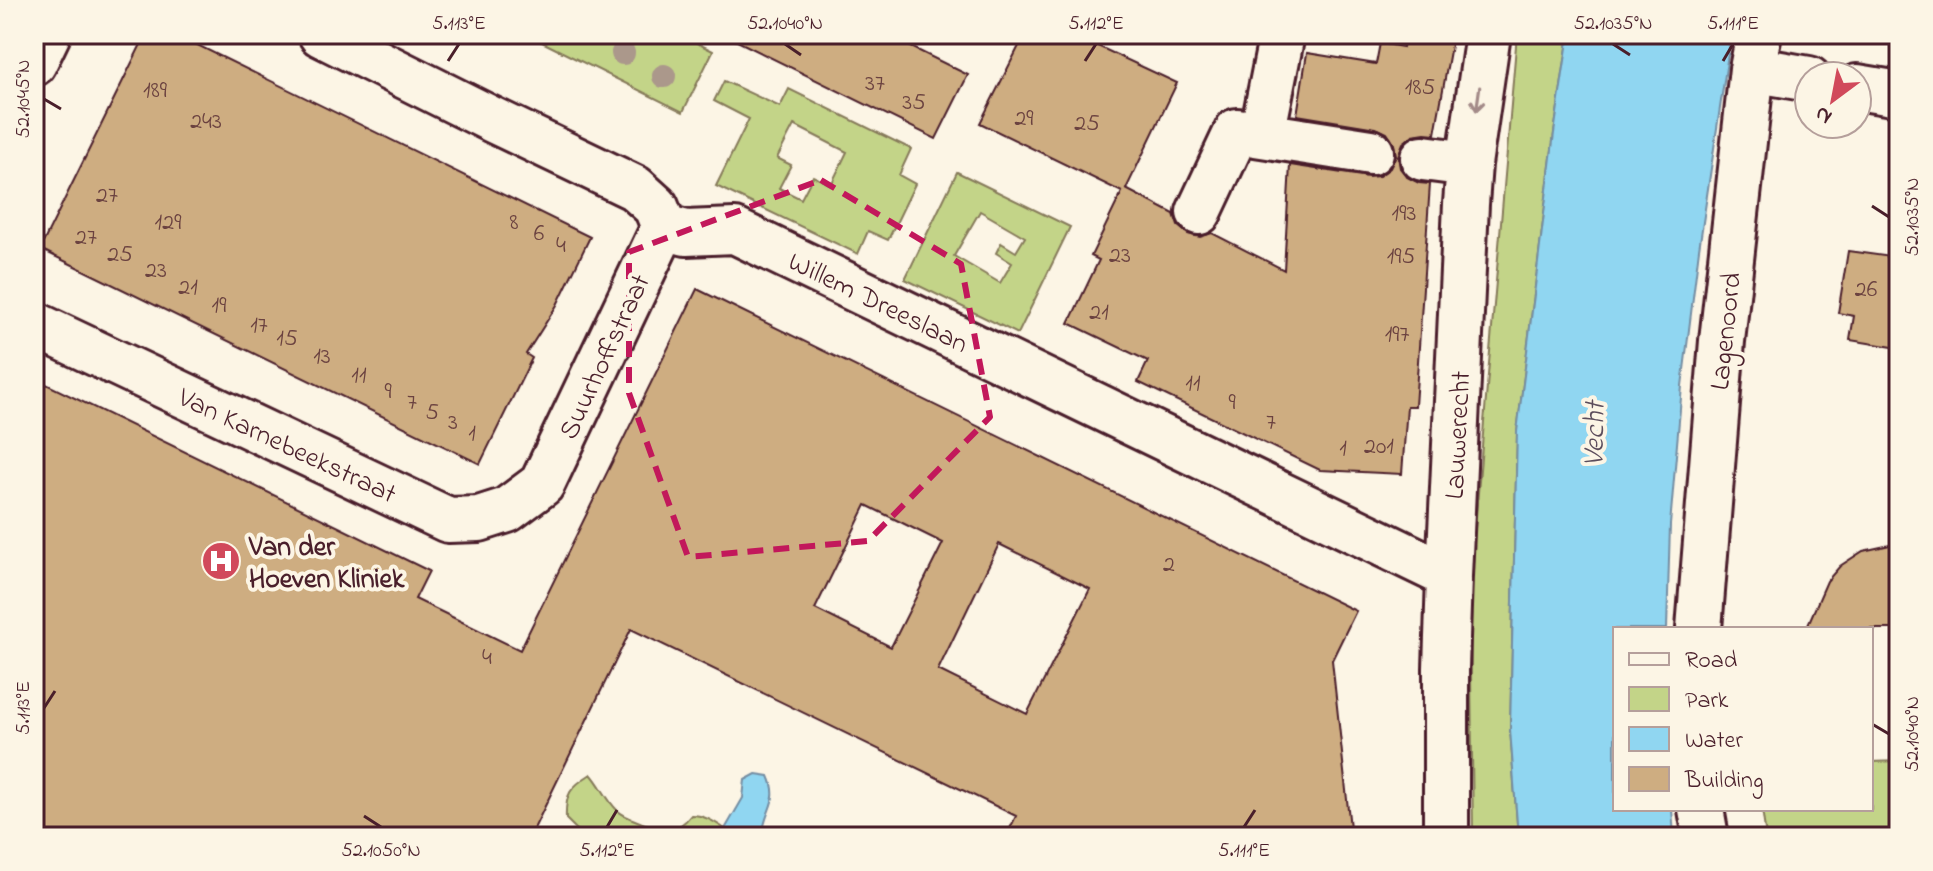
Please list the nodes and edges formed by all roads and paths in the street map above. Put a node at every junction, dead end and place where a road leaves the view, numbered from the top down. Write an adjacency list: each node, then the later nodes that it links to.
1 (48, 34): 6 (street)
2 (321, 34): 15 (street)
3 (1282, 34): 10 (street)
4 (1488, 34): 13 (street, Lauwerecht, one-way to 13)
5 (1756, 52): 7 (street); 19 (street, Lagenoord)
6 (34, 63)
7 (1793, 71)
8 (1873, 90): 9 (street)
9 (1899, 94)
10 (1262, 135): 11 (street); 14 (street)
11 (1371, 152)
12 (1423, 158): 13 (street)
13 (1469, 164): 18 (street, Lauwerecht)
14 (1199, 212)
15 (664, 227): 17 (street, Suurhoffstraat); 18 (street, Willem Dreeslaan)
16 (34, 324): 17 (street, Van Karnebeekstraat)
17 (542, 484)
18 (1449, 576): 21 (street, Lauwerecht)
19 (1699, 627)
20 (1701, 811): 22 (street)
21 (1446, 837)
22 (1706, 837)

